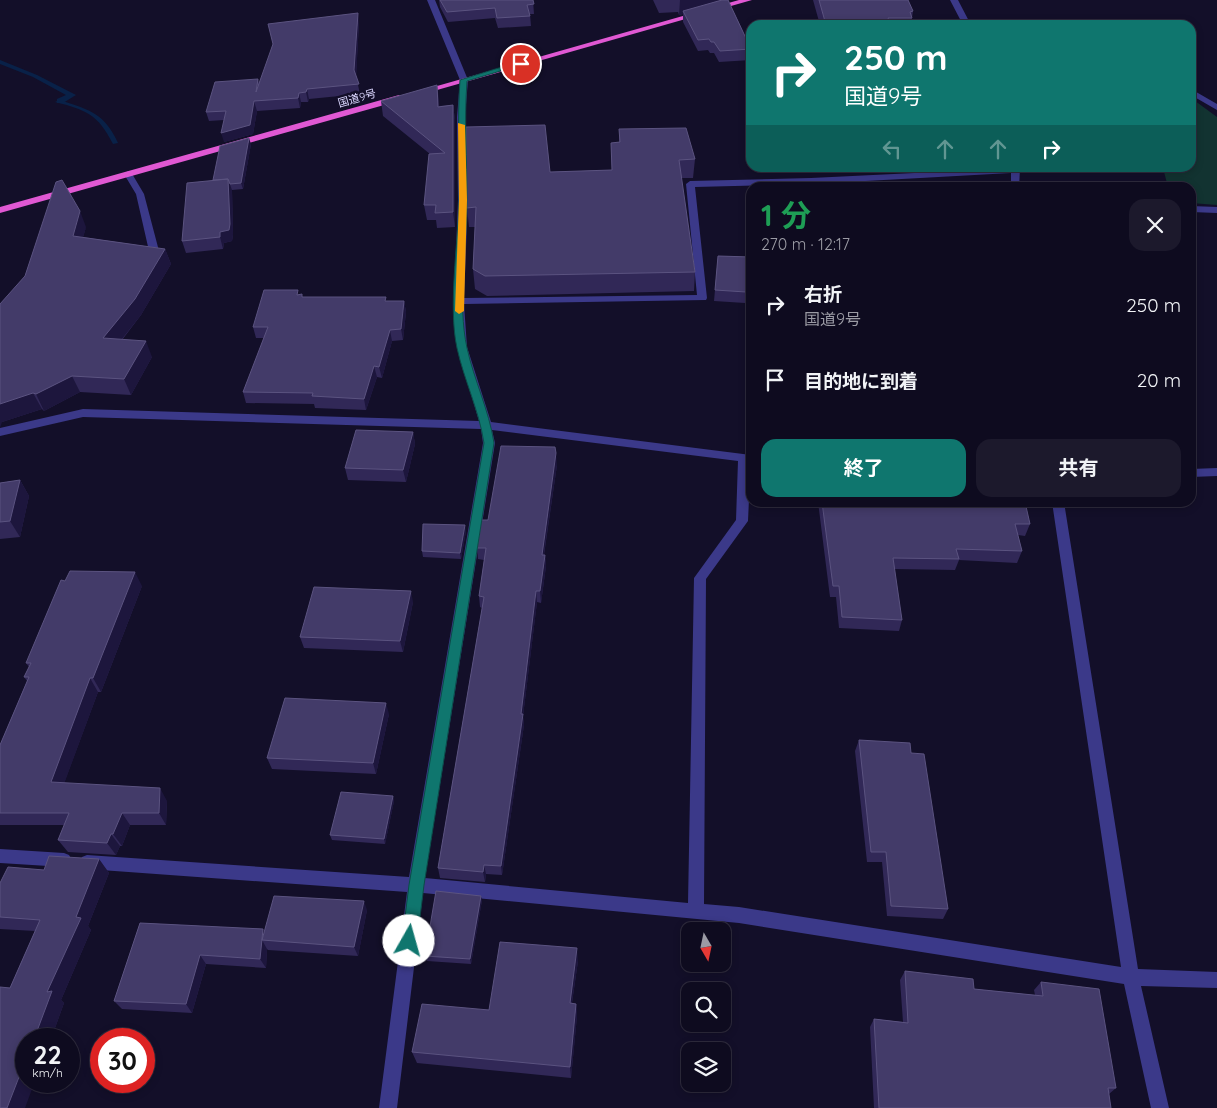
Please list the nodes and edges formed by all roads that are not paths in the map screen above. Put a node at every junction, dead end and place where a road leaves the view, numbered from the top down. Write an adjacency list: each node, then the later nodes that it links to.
1 (431, 0): 5 (street)
2 (748, 0): 5 (highway, 国道9号)
3 (954, 0): 4 (street)
4 (964, 20)
5 (464, 80): 9 (highway, 国道9号); 16 (street)
6 (1196, 94): 7 (street)
7 (1217, 108)
8 (969, 172): 10 (street)
9 (128, 174): 13 (highway, 国道9号); 15 (street)
10 (811, 182)
11 (746, 183): 16 (street)
12 (1196, 209): 14 (street)
13 (0, 210)
14 (1217, 210)
15 (154, 251)
16 (459, 301): 17 (street)
17 (486, 425): 18 (street); 19 (street); 25 (street)
18 (0, 432)
19 (746, 458)
20 (1217, 472): 21 (street)
21 (1196, 473)
22 (746, 479): 26 (street)
23 (1059, 507): 27 (street)
24 (0, 856): 25 (street)
25 (416, 885): 26 (street); 29 (street)
26 (696, 910): 27 (street)
27 (1131, 977): 28 (street); 30 (street)
28 (1217, 980)
29 (388, 1108)
30 (1160, 1108)

